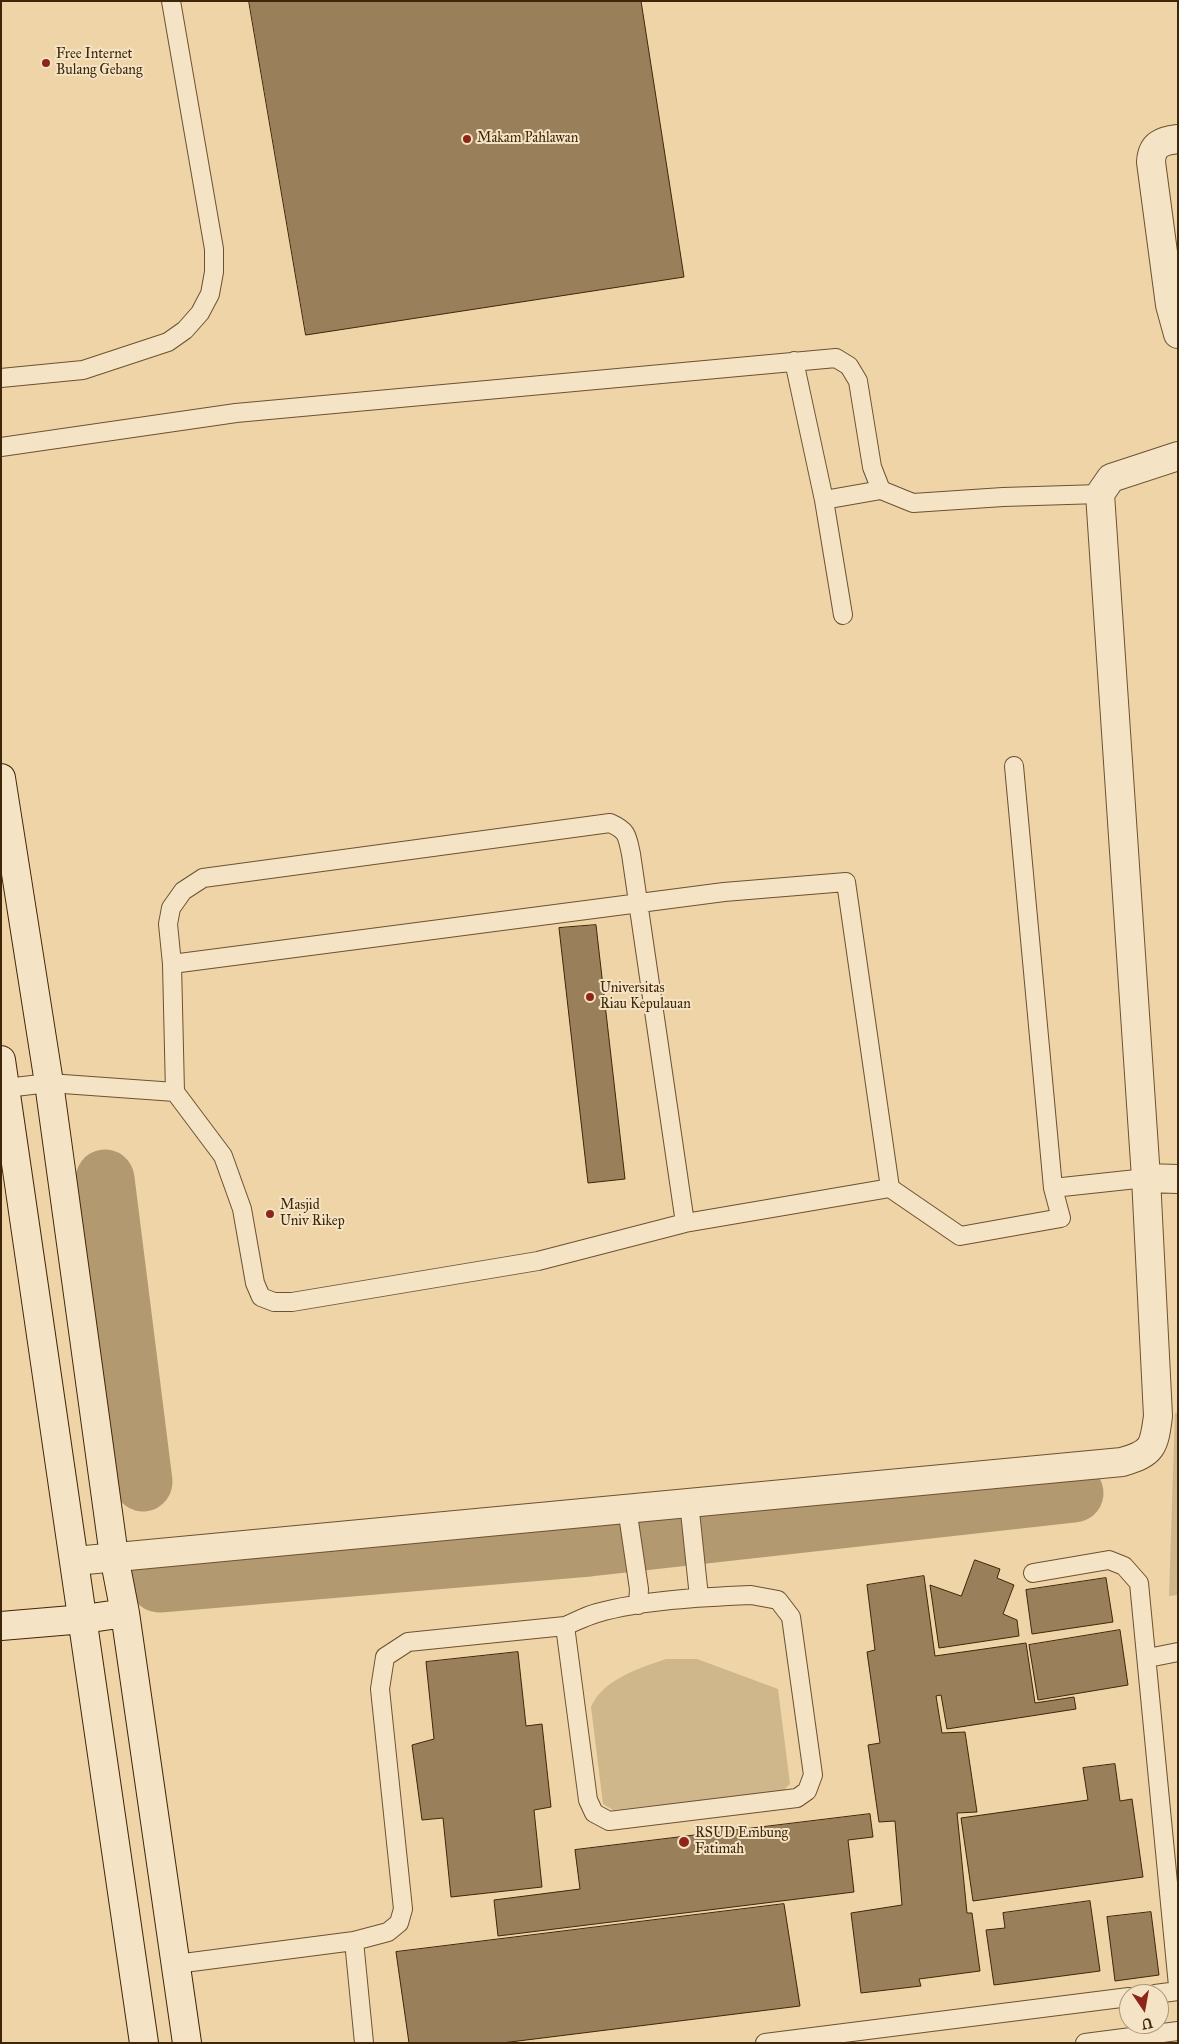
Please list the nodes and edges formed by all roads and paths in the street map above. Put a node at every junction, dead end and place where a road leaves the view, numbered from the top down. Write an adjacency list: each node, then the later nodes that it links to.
1 (171, 1): 6 (lane)
2 (1178, 139): 3 (street)
3 (1174, 304): 4 (street)
4 (1178, 334)
5 (794, 361): 7 (lane); 9 (lane); 11 (lane)
6 (1, 378)
7 (8, 446)
8 (1178, 456): 10 (street)
9 (881, 490): 10 (lane); 11 (lane)
10 (1100, 494): 21 (street)
11 (824, 500): 12 (lane)
12 (843, 615)
13 (1014, 766): 24 (lane)
14 (1, 778): 18 (street)
15 (639, 904): 16 (lane); 16 (lane); 23 (lane); 25 (lane)
16 (172, 964): 20 (lane)
17 (1, 1060): 19 (street)
18 (49, 1084): 19 (lane); 20 (lane); 29 (street)
19 (6, 1088): 30 (street)
20 (175, 1092): 25 (lane)
21 (1146, 1178): 22 (street); 24 (lane); 26 (street)
22 (1178, 1179)
23 (890, 1188): 24 (lane); 25 (lane)
24 (1053, 1188)
25 (685, 1222)
26 (1168, 1414): 27 (street)
27 (689, 1512): 28 (street); 32 (lane)
28 (629, 1520): 29 (street); 33 (lane)
29 (114, 1556): 30 (street); 34 (street)
30 (75, 1560): 35 (street)
31 (1032, 1573): 39 (lane)
32 (698, 1590): 33 (lane); 37 (lane)
33 (638, 1597): 37 (lane)
34 (125, 1613): 35 (street); 41 (street)
35 (84, 1619): 36 (street); 45 (street)
36 (1, 1626)
37 (565, 1626): 40 (lane)
38 (1178, 1652): 39 (lane)
39 (1148, 1658): 42 (lane)
40 (354, 1942): 41 (lane); 47 (lane)
41 (176, 1964): 46 (street)
42 (1178, 1986)
43 (1119, 1998): 48 (lane)
44 (1178, 2030): 49 (lane)
45 (144, 2043)
46 (187, 2043)
47 (364, 2043)
48 (766, 2043)
49 (1085, 2043)

